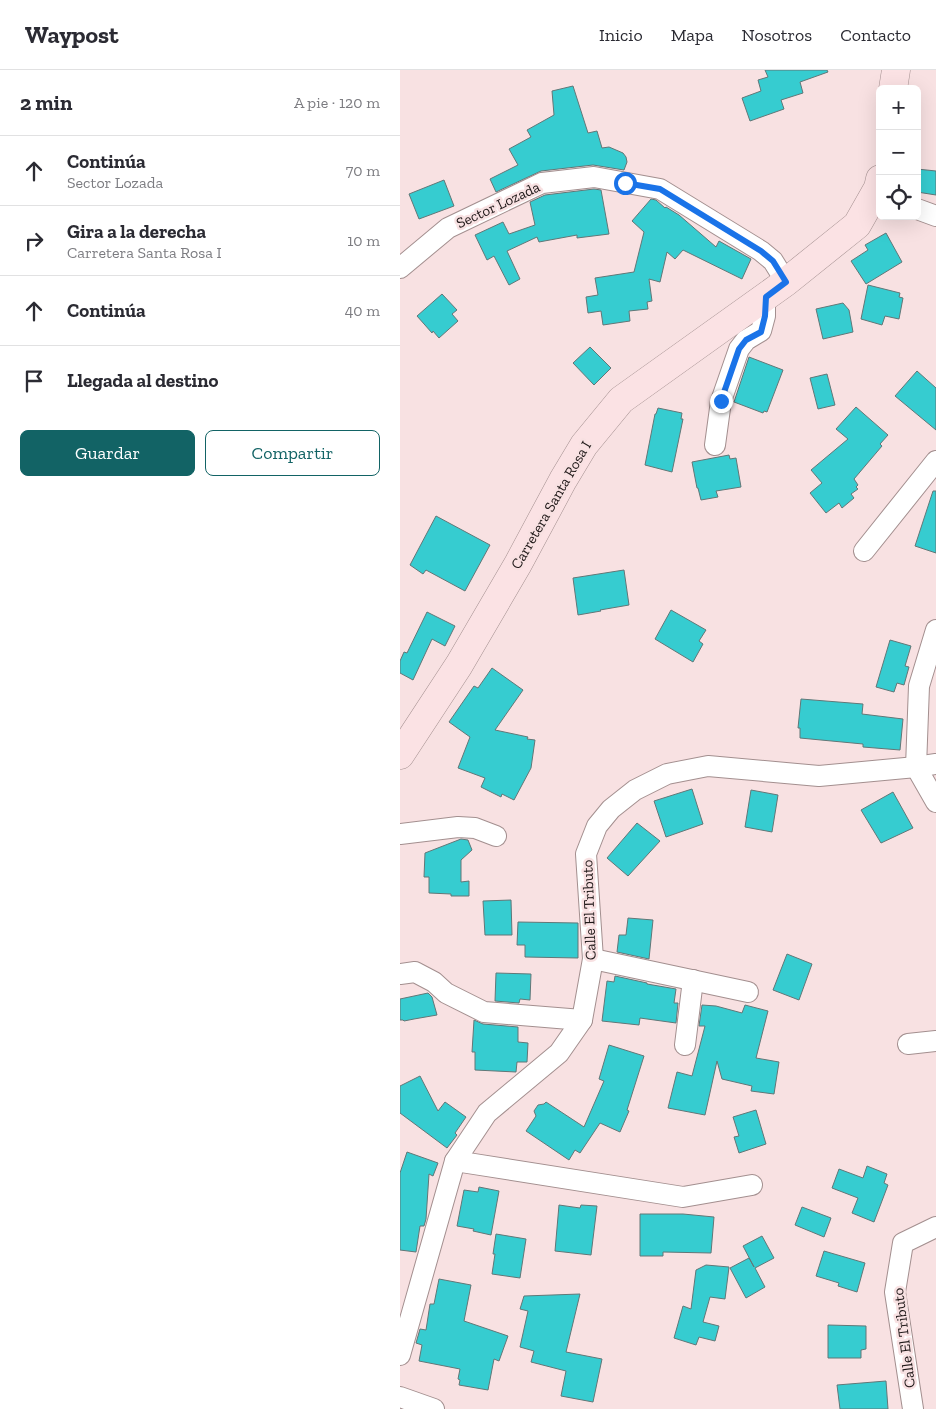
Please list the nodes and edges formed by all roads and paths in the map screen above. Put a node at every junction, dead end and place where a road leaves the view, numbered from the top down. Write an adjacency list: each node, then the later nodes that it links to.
1 (896, 70): 2 (street)
2 (894, 85)
3 (876, 190): 7 (street, Carretera Santa Rosa I)
4 (921, 210): 5 (street)
5 (936, 216)
6 (400, 268): 7 (street, Sector Lozada)
7 (776, 290): 8 (street); 12 (street, Carretera Santa Rosa I)
8 (715, 445)
9 (936, 461): 10 (street)
10 (864, 551)
11 (936, 630): 14 (street)
12 (400, 755)
13 (936, 764): 14 (street, Calle El Tributo)
14 (916, 767): 15 (street); 18 (street, Calle El Tributo)
15 (936, 802)
16 (400, 834): 17 (street)
17 (496, 836)
18 (593, 959): 20 (street); 22 (street, Calle El Tributo)
19 (400, 974): 22 (street)
20 (693, 980): 21 (street); 25 (street)
21 (748, 992)
22 (582, 1020): 26 (street, Calle El Tributo)
23 (936, 1041): 24 (street)
24 (908, 1044)
25 (686, 1045)
26 (455, 1161): 27 (street); 29 (street, Calle El Tributo)
27 (752, 1185)
28 (936, 1227): 32 (street, Calle El Tributo)
29 (400, 1355)
30 (400, 1397): 31 (street)
31 (434, 1409)
32 (913, 1409)

